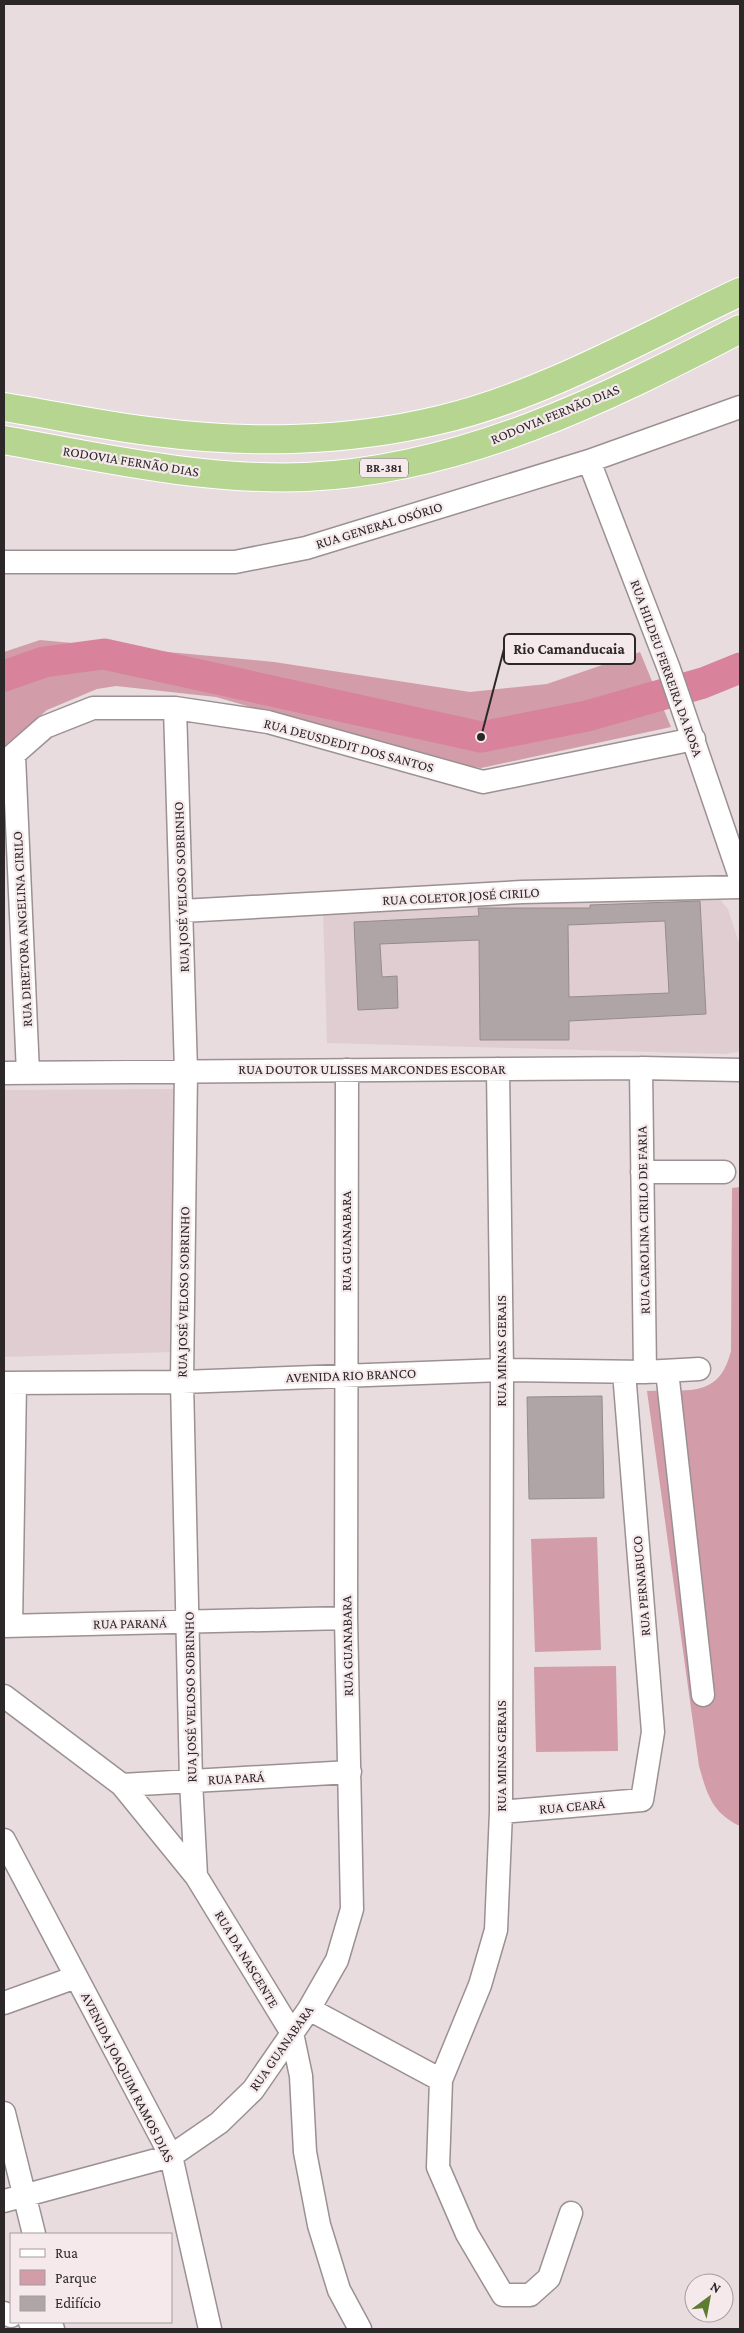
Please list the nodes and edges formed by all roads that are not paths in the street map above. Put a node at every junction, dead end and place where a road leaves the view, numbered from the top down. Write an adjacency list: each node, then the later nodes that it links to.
1 (740, 292): 3 (highway)
2 (740, 329): 5 (highway, RODOVIA FERNÃO DIAS / BR-381)
3 (4, 407)
4 (740, 407): 6 (street, RUA GENERAL OSÓRIO)
5 (4, 440)
6 (589, 461): 7 (street, RUA GENERAL OSÓRIO); 9 (street, RUA HILDEU FERREIRA DA ROSA)
7 (4, 562)
8 (175, 708): 9 (street, RUA DEUSDEDIT DOS SANTOS); 10 (street, RUA DEUSDEDIT DOS SANTOS); 13 (street, RUA JOSÉ VELOSO SOBRINHO)
9 (694, 739): 11 (street, RUA HILDEU FERREIRA DA ROSA)
10 (9, 759): 20 (street, RUA DIRETORA ANGELINA CIRILO)
11 (740, 877)
12 (740, 887): 13 (street, RUA COLETOR JOSÉ CIRILO)
13 (182, 911): 18 (street, RUA JOSÉ VELOSO SOBRINHO)
14 (641, 1068): 15 (street, RUA DOUTOR ULISSES MARCONDES ESCOBAR); 17 (street, RUA DOUTOR ULISSES MARCONDES ESCOBAR); 21 (street, RUA CAROLINA CIRILO DE FARIA)
15 (498, 1069): 16 (street, RUA DOUTOR ULISSES MARCONDES ESCOBAR); 24 (street, RUA MINAS GERAIS)
16 (347, 1070): 18 (street, RUA DOUTOR ULISSES MARCONDES ESCOBAR); 27 (street, RUA GUANABARA)
17 (740, 1070)
18 (186, 1071): 20 (street, RUA DOUTOR ULISSES MARCONDES ESCOBAR); 28 (street, RUA JOSÉ VELOSO SOBRINHO)
19 (4, 1073): 20 (street, RUA DOUTOR ULISSES MARCONDES ESCOBAR)
20 (28, 1073)
21 (642, 1172): 22 (street); 26 (street, RUA CAROLINA CIRILO DE FARIA)
22 (724, 1172)
23 (699, 1369): 25 (street, AVENIDA RIO BRANCO)
24 (502, 1370): 26 (street, AVENIDA RIO BRANCO); 27 (street, AVENIDA RIO BRANCO); 39 (street, RUA MINAS GERAIS)
25 (668, 1371): 26 (street, AVENIDA RIO BRANCO); 33 (street)
26 (635, 1372): 38 (street, RUA PERNABUCO)
27 (346, 1374): 28 (street, AVENIDA RIO BRANCO); 30 (street, RUA GUANABARA)
28 (182, 1382): 29 (street, AVENIDA RIO BRANCO); 31 (street, RUA JOSÉ VELOSO SOBRINHO)
29 (9, 1383): 32 (street)
30 (346, 1618): 31 (street, RUA PARANÁ); 35 (street, RUA GUANABARA)
31 (188, 1622): 32 (street, RUA PARANÁ); 36 (street, RUA JOSÉ VELOSO SOBRINHO)
32 (7, 1626)
33 (703, 1694)
34 (4, 1696): 37 (street, RUA DA NASCENTE)
35 (350, 1772): 36 (street, RUA PARÁ); 44 (street, RUA GUANABARA)
36 (191, 1781): 37 (street, RUA PARÁ); 41 (street, RUA JOSÉ VELOSO SOBRINHO)
37 (122, 1785): 41 (street, RUA DA NASCENTE)
38 (642, 1800): 39 (street, RUA CEARÁ)
39 (501, 1812): 46 (street, RUA MINAS GERAIS)
40 (4, 1840): 42 (street, AVENIDA JOAQUIM RAMOS DIAS)
41 (196, 1876): 45 (street, RUA DA NASCENTE)
42 (76, 1977): 43 (street); 48 (street, AVENIDA JOAQUIM RAMOS DIAS)
43 (4, 2003)
44 (309, 2009): 45 (street, RUA GUANABARA); 46 (street)
45 (292, 2033): 48 (street, RUA GUANABARA); 55 (street, RUA DA NASCENTE)
46 (440, 2080): 50 (street, RUA MINAS GERAIS)
47 (4, 2113): 49 (street)
48 (172, 2156): 49 (street); 54 (street, AVENIDA JOAQUIM RAMOS DIAS)
49 (14, 2198): 51 (street)
50 (571, 2213)
51 (33, 2233)
52 (34, 2323): 53 (street)
53 (55, 2329)
54 (210, 2329)
55 (360, 2329)

